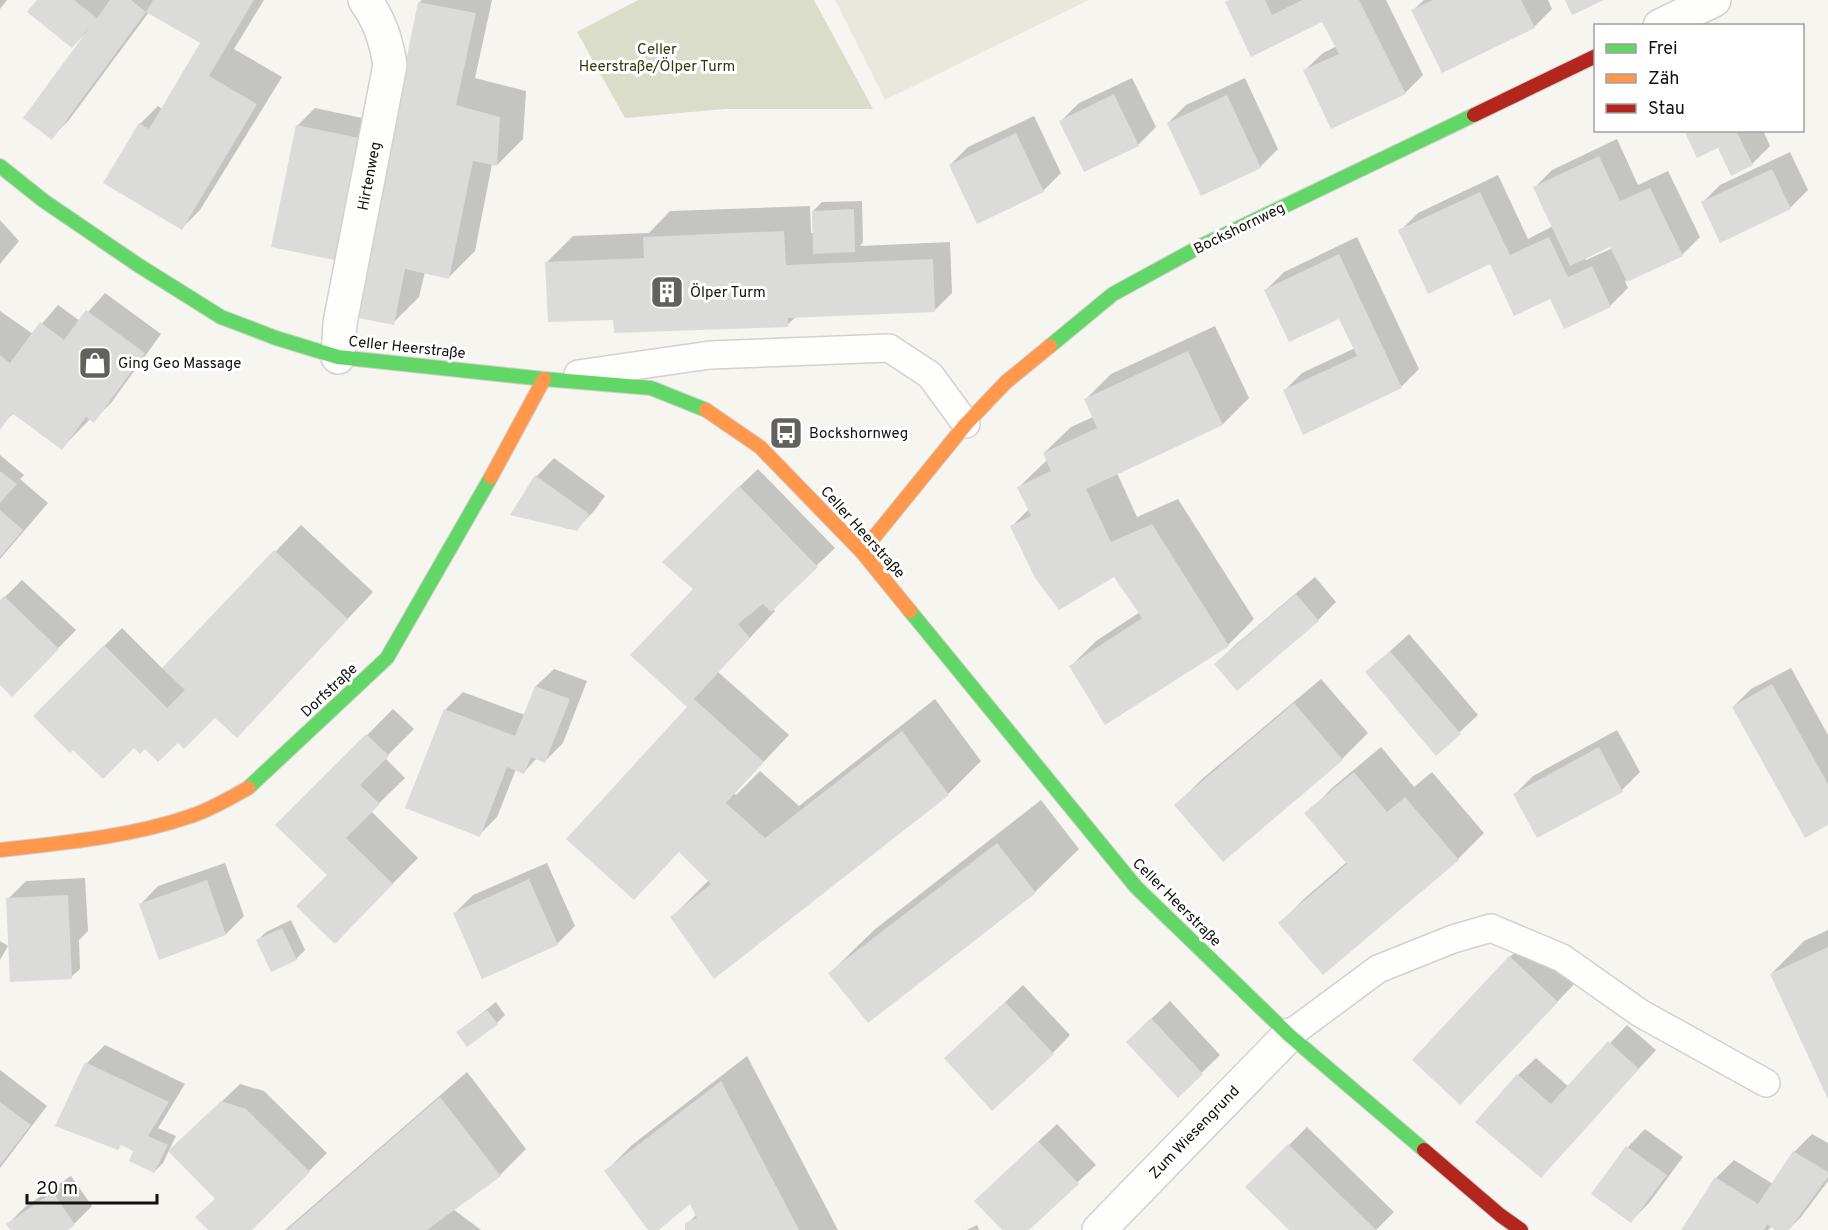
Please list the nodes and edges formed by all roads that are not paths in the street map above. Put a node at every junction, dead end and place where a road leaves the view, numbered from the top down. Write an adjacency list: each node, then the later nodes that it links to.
1 (365, 0): 6 (street, Hirtenweg)
2 (1714, 0): 3 (street)
3 (1664, 24)
4 (1594, 57): 8 (main road, Bockshornweg)
5 (0, 166): 6 (main road, Celler Heerstraße)
6 (338, 357): 7 (main road, Celler Heerstraße)
7 (544, 379): 8 (lane); 9 (main road, Celler Heerstraße); 10 (main road, Dorfstraße)
8 (966, 424): 9 (main road, Bockshornweg)
9 (862, 552): 11 (main road, Celler Heerstraße)
10 (0, 850)
11 (1289, 1035): 12 (lane); 13 (street, Zum Wiesengrund); 14 (main road, Celler Heerstraße)
12 (1766, 1083)
13 (1099, 1230)
14 (1521, 1230)

